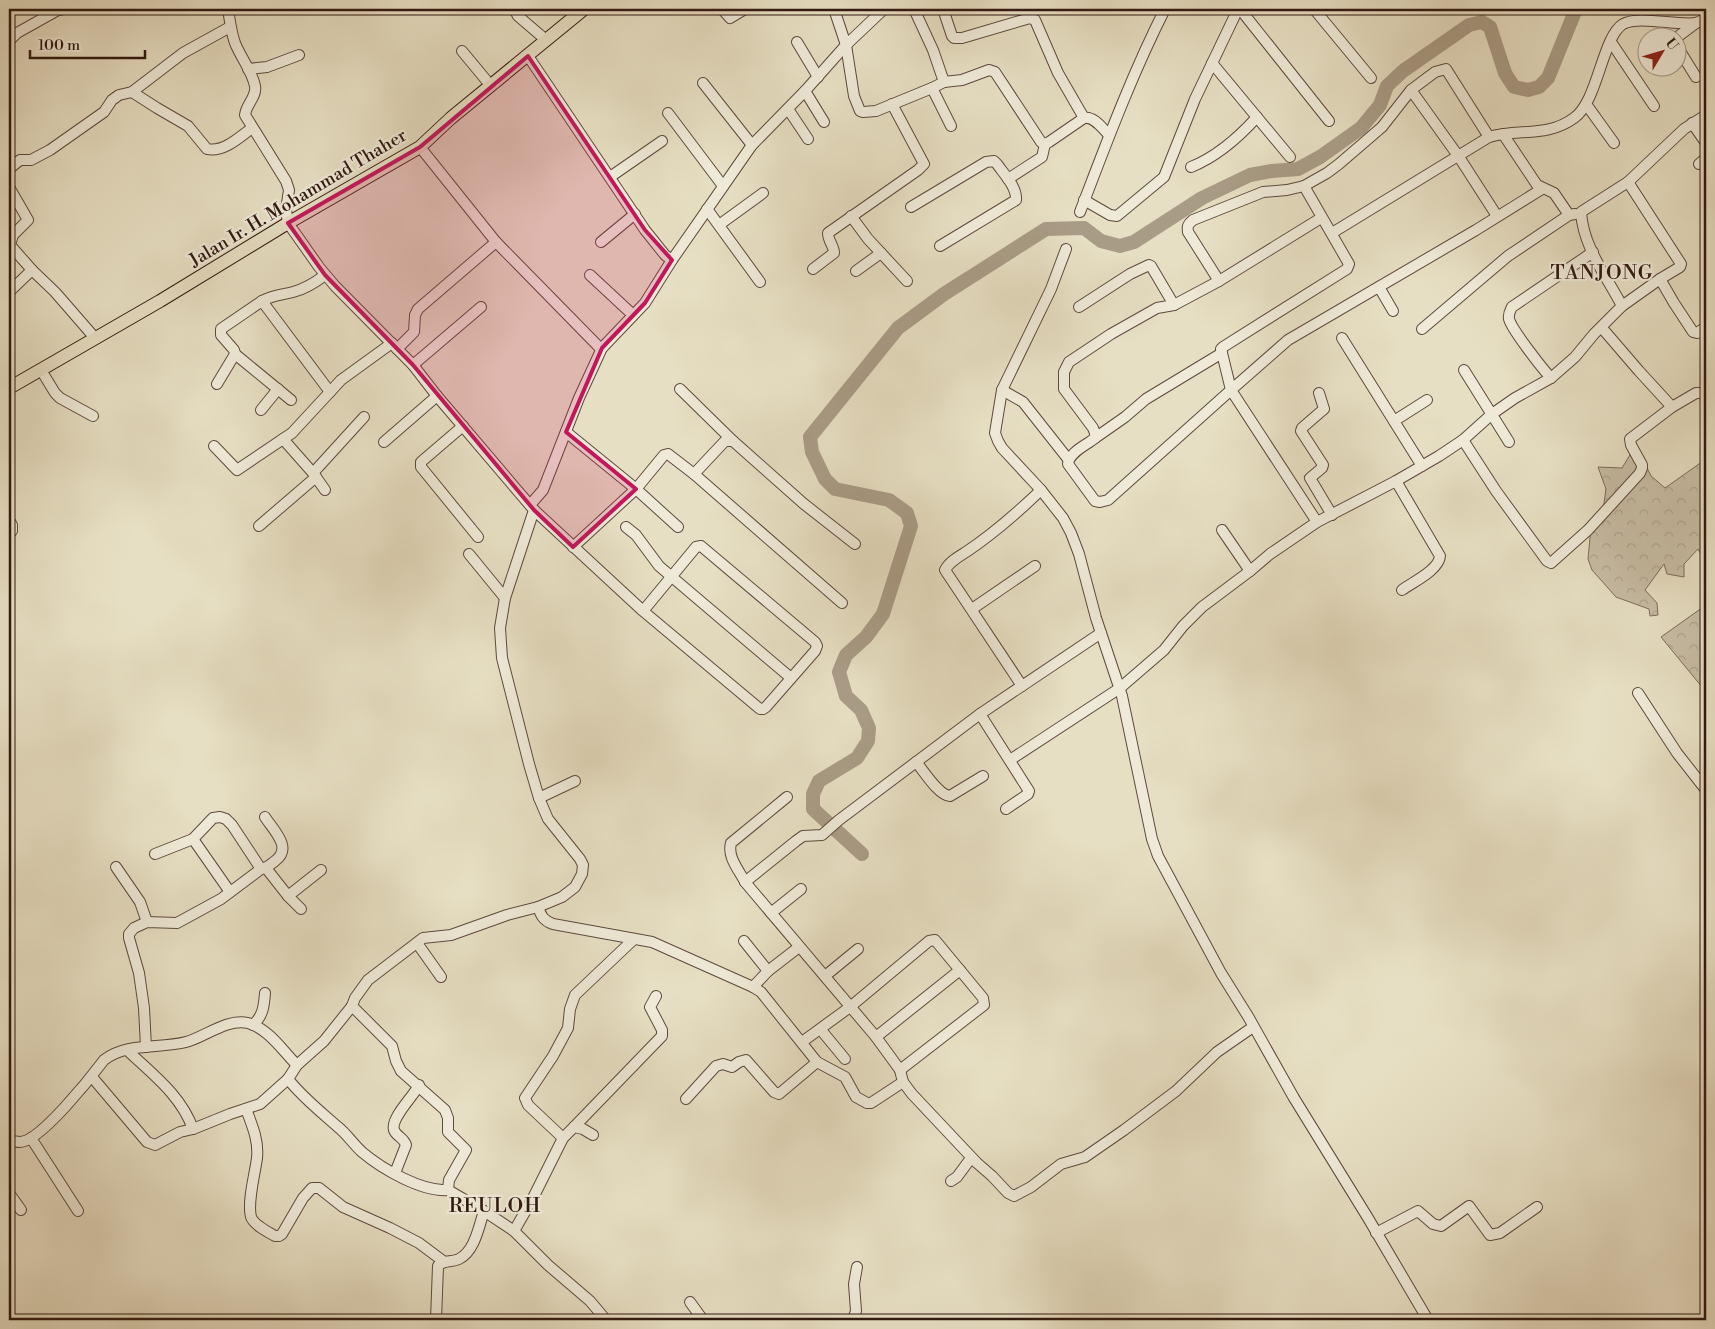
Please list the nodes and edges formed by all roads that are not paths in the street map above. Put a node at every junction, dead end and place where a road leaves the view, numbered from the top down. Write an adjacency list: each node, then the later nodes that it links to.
1 (63, 9): 18 (street)
2 (228, 9): 15 (street)
3 (514, 9): 17 (street)
4 (584, 9): 17 (main road, Jalan Ir. H. Mohammad Thaher)
5 (722, 9): 6 (street)
6 (745, 9)
7 (834, 9): 21 (street)
8 (884, 9): 21 (street)
9 (914, 9): 31 (street)
10 (943, 9): 44 (street)
11 (1165, 9): 52 (street)
12 (1239, 9): 25 (street); 47 (street)
13 (1314, 9): 30 (street)
14 (1702, 20): 16 (street); 20 (street)
15 (230, 27): 27 (street); 36 (street)
16 (1688, 30)
17 (546, 40): 24 (main road, Jalan Ir. H. Mohammad Thaher)
18 (9, 41)
19 (797, 42): 28 (street)
20 (1611, 42): 39 (street); 40 (street)
21 (846, 45): 28 (street); 38 (street)
22 (462, 51): 33 (street)
23 (299, 56): 27 (street)
24 (528, 56): 33 (main road, Jalan Ir. H. Mohammad Thaher); 65 (street)
25 (1212, 63): 45 (street); 73 (street)
26 (1688, 64): 29 (street)
27 (248, 69): 50 (street)
28 (818, 77): 37 (street)
29 (1696, 77)
30 (1371, 78)
31 (944, 82): 34 (street); 59 (street)
32 (703, 83): 58 (street)
33 (491, 86): 60 (main road, Jalan Ir. H. Mohammad Thaher)
34 (932, 88): 38 (street); 49 (street)
35 (1411, 90): 53 (street); 61 (street); 69 (street)
36 (132, 92): 50 (street); 64 (street)
37 (805, 92): 41 (street); 46 (street)
38 (892, 104): 80 (street)
39 (1586, 104): 51 (street); 56 (street)
40 (1654, 106)
41 (788, 109): 54 (street); 58 (street)
42 (668, 113): 68 (street)
43 (1706, 115): 48 (street)
44 (1084, 118): 52 (street); 59 (street)
45 (1257, 118): 62 (street); 63 (street)
46 (824, 122)
47 (1329, 122)
48 (1692, 123): 57 (street); 67 (street)
49 (951, 126)
50 (252, 128): 83 (street)
51 (1503, 134): 53 (street); 71 (street)
52 (1109, 135): 73 (street)
53 (1489, 137): 61 (street)
54 (808, 139)
55 (662, 141): 65 (street)
56 (1614, 143)
57 (1706, 143)
58 (752, 144): 68 (street)
59 (1045, 144): 66 (street)
60 (420, 147): 83 (main road, Jalan Ir. H. Mohammad Thaher); 86 (street)
61 (1458, 156): 81 (street); 85 (street)
62 (1290, 157)
63 (1191, 167)
64 (9, 169)
65 (610, 177): 78 (street)
66 (1008, 179): 74 (street); 88 (street)
67 (1628, 182): 77 (street); 98 (street)
68 (723, 186): 75 (street)
69 (1304, 186): 82 (street); 100 (street)
70 (9, 188): 93 (street)
71 (1542, 189): 79 (street); 81 (street)
72 (764, 193): 84 (street)
73 (1084, 200): 76 (street)
74 (911, 207)
75 (707, 209): 84 (street); 92 (street)
76 (1080, 212)
77 (1581, 212): 79 (street); 90 (street)
78 (635, 214): 87 (street); 92 (street)
79 (1569, 215): 113 (street)
80 (851, 216): 91 (street); 94 (street)
81 (1497, 216): 102 (street)
82 (1321, 218): 85 (street); 100 (street)
83 (288, 223): 96 (street); 114 (main road, Jalan Ir. H. Mohammad Thaher)
84 (719, 225): 101 (street)
85 (1332, 233): 118 (street)
86 (496, 242): 116 (street); 117 (street)
87 (600, 242)
88 (940, 246)
89 (1066, 249): 128 (street)
90 (1593, 252): 106 (street); 123 (street)
91 (881, 253): 95 (street); 99 (street)
92 (672, 260): 110 (street)
93 (32, 270): 103 (street); 114 (street)
94 (813, 270)
95 (856, 271)
96 (325, 275): 104 (street); 116 (street)
97 (590, 275): 110 (street)
98 (1660, 279): 106 (street); 111 (street)
99 (907, 281)
100 (1219, 281): 105 (street)
101 (760, 282)
102 (1379, 287): 109 (street); 129 (street)
103 (9, 290)
104 (262, 301): 119 (street); 130 (street)
105 (1174, 305): 108 (street); 144 (street)
106 (1622, 306): 112 (street)
107 (481, 307): 120 (street)
108 (1078, 307)
109 (1393, 310)
110 (634, 315): 117 (street)
111 (1706, 327)
112 (1602, 328): 123 (street); 136 (street)
113 (1422, 329)
114 (95, 338): 121 (main road, Jalan Ir. H. Mohammad Thaher)
115 (1342, 338): 141 (street)
116 (394, 346): 120 (street); 130 (street)
117 (602, 348): 143 (street)
118 (1222, 353): 129 (street); 144 (street)
119 (235, 354): 124 (street); 126 (street)
120 (413, 365): 133 (street)
121 (41, 370): 125 (main road, Jalan Ir. H. Mohammad Thaher); 139 (street)
122 (1464, 370): 138 (street)
123 (1551, 378): 138 (street)
124 (217, 384)
125 (9, 388)
126 (278, 389): 134 (street); 137 (street)
127 (680, 389): 147 (street)
128 (1002, 390): 151 (street); 158 (street)
129 (1232, 390): 151 (street); 162 (street)
130 (330, 392): 145 (street)
131 (1319, 393): 160 (street)
132 (1706, 393): 136 (street)
133 (437, 396): 142 (street); 148 (street)
134 (291, 400)
135 (1427, 400): 141 (street)
136 (1672, 407): 146 (street)
137 (261, 410)
138 (1492, 414): 146 (street); 149 (street)
139 (93, 416)
140 (364, 417): 154 (street)
141 (1394, 421): 152 (street)
142 (462, 426): 159 (street); 168 (street)
143 (566, 432): 156 (street); 159 (street)
144 (1095, 438): 151 (street)
145 (283, 439): 150 (street); 154 (street)
146 (1463, 440): 152 (street)
147 (733, 441): 153 (street); 169 (street)
148 (384, 442)
149 (1509, 442)
150 (214, 446)
151 (1068, 459)
152 (1422, 466): 155 (street)
153 (694, 474): 156 (street); 177 (street)
154 (314, 475): 157 (street); 163 (street)
155 (1396, 481): 160 (street); 175 (street)
156 (636, 489): 164 (street); 170 (street)
157 (325, 490)
158 (1041, 490): 178 (street); 180 (street)
159 (532, 507): 170 (street); 176 (street)
160 (1332, 515): 162 (street)
161 (9, 520): 167 (street)
162 (1317, 522): 173 (street)
163 (259, 526)
164 (678, 527)
165 (626, 528): 174 (street)
166 (1222, 530): 173 (street)
167 (9, 534)
168 (478, 537)
169 (855, 544)
170 (573, 547): 179 (street)
171 (469, 554): 176 (street)
172 (1035, 566): 178 (street)
173 (1250, 571): 183 (street)
174 (672, 577): 179 (street); 181 (street); 181 (street)
175 (1402, 590)
176 (505, 598): 192 (street)
177 (842, 603)
178 (972, 609): 182 (street)
179 (644, 611): 181 (street)
180 (1101, 633): 182 (street); 183 (street)
181 (791, 678)
182 (1022, 686): 185 (street)
183 (1120, 688): 186 (street); 223 (street)
184 (1638, 693): 190 (street)
185 (980, 714): 186 (street); 187 (street)
186 (1010, 760): 193 (street)
187 (916, 762): 188 (street); 200 (street)
188 (983, 776)
189 (574, 781): 192 (street)
190 (1706, 790)
191 (787, 797): 200 (street)
192 (539, 798): 204 (street)
193 (1006, 809)
194 (265, 816): 198 (street)
195 (193, 838): 196 (street); 198 (street); 202 (street)
196 (155, 854)
197 (116, 867): 207 (street)
198 (264, 869): 202 (street); 203 (street)
199 (320, 870): 203 (street)
200 (745, 882): 206 (street)
201 (800, 889): 206 (street)
202 (230, 892): 207 (street)
203 (288, 896): 205 (street)
204 (538, 907): 208 (street); 210 (street)
205 (301, 909)
206 (771, 913): 211 (street)
207 (147, 922): 227 (street)
208 (634, 939): 217 (street); 243 (street)
209 (744, 941): 214 (street)
210 (417, 943): 216 (street); 220 (street)
211 (799, 947): 214 (street); 215 (street)
212 (858, 949): 215 (street)
213 (960, 970): 221 (street); 225 (street); 232 (street)
214 (768, 971): 217 (street)
215 (825, 976): 221 (street)
216 (442, 977)
217 (753, 987): 226 (street)
218 (265, 992): 222 (street)
219 (656, 996): 239 (street)
220 (352, 1006): 231 (street); 236 (street)
221 (850, 1007): 224 (street); 225 (street)
222 (253, 1025): 227 (street); 231 (street)
223 (1254, 1027): 245 (street); 255 (street)
224 (821, 1030): 226 (street); 229 (street)
225 (876, 1037): 232 (street)
226 (802, 1042): 230 (street)
227 (146, 1046): 228 (street)
228 (126, 1050): 233 (street); 240 (street)
229 (845, 1059)
230 (817, 1062): 235 (street); 237 (street)
231 (297, 1065): 234 (street)
232 (900, 1070): 235 (street)
233 (92, 1077): 240 (street); 242 (street)
234 (288, 1079): 238 (street); 246 (street)
235 (903, 1082): 245 (street)
236 (419, 1085): 246 (street); 248 (street)
237 (686, 1099)
238 (246, 1109): 240 (street); 256 (street)
239 (574, 1127): 241 (street); 243 (street)
240 (193, 1129)
241 (593, 1136)
242 (31, 1138): 244 (street); 252 (street)
243 (563, 1138): 254 (street)
244 (9, 1141)
245 (977, 1163): 247 (street)
246 (395, 1173): 248 (street)
247 (951, 1181)
248 (448, 1190): 253 (street)
249 (9, 1192): 251 (street)
250 (1537, 1208): 255 (street)
251 (21, 1210)
252 (78, 1210)
253 (484, 1211): 254 (street); 256 (street)
254 (514, 1230): 260 (street)
255 (1376, 1233): 263 (street)
256 (443, 1261): 259 (street)
257 (857, 1267): 262 (street)
258 (690, 1302): 261 (street)
259 (436, 1320)
260 (606, 1320)
261 (704, 1320)
262 (853, 1320)
263 (1428, 1320)

